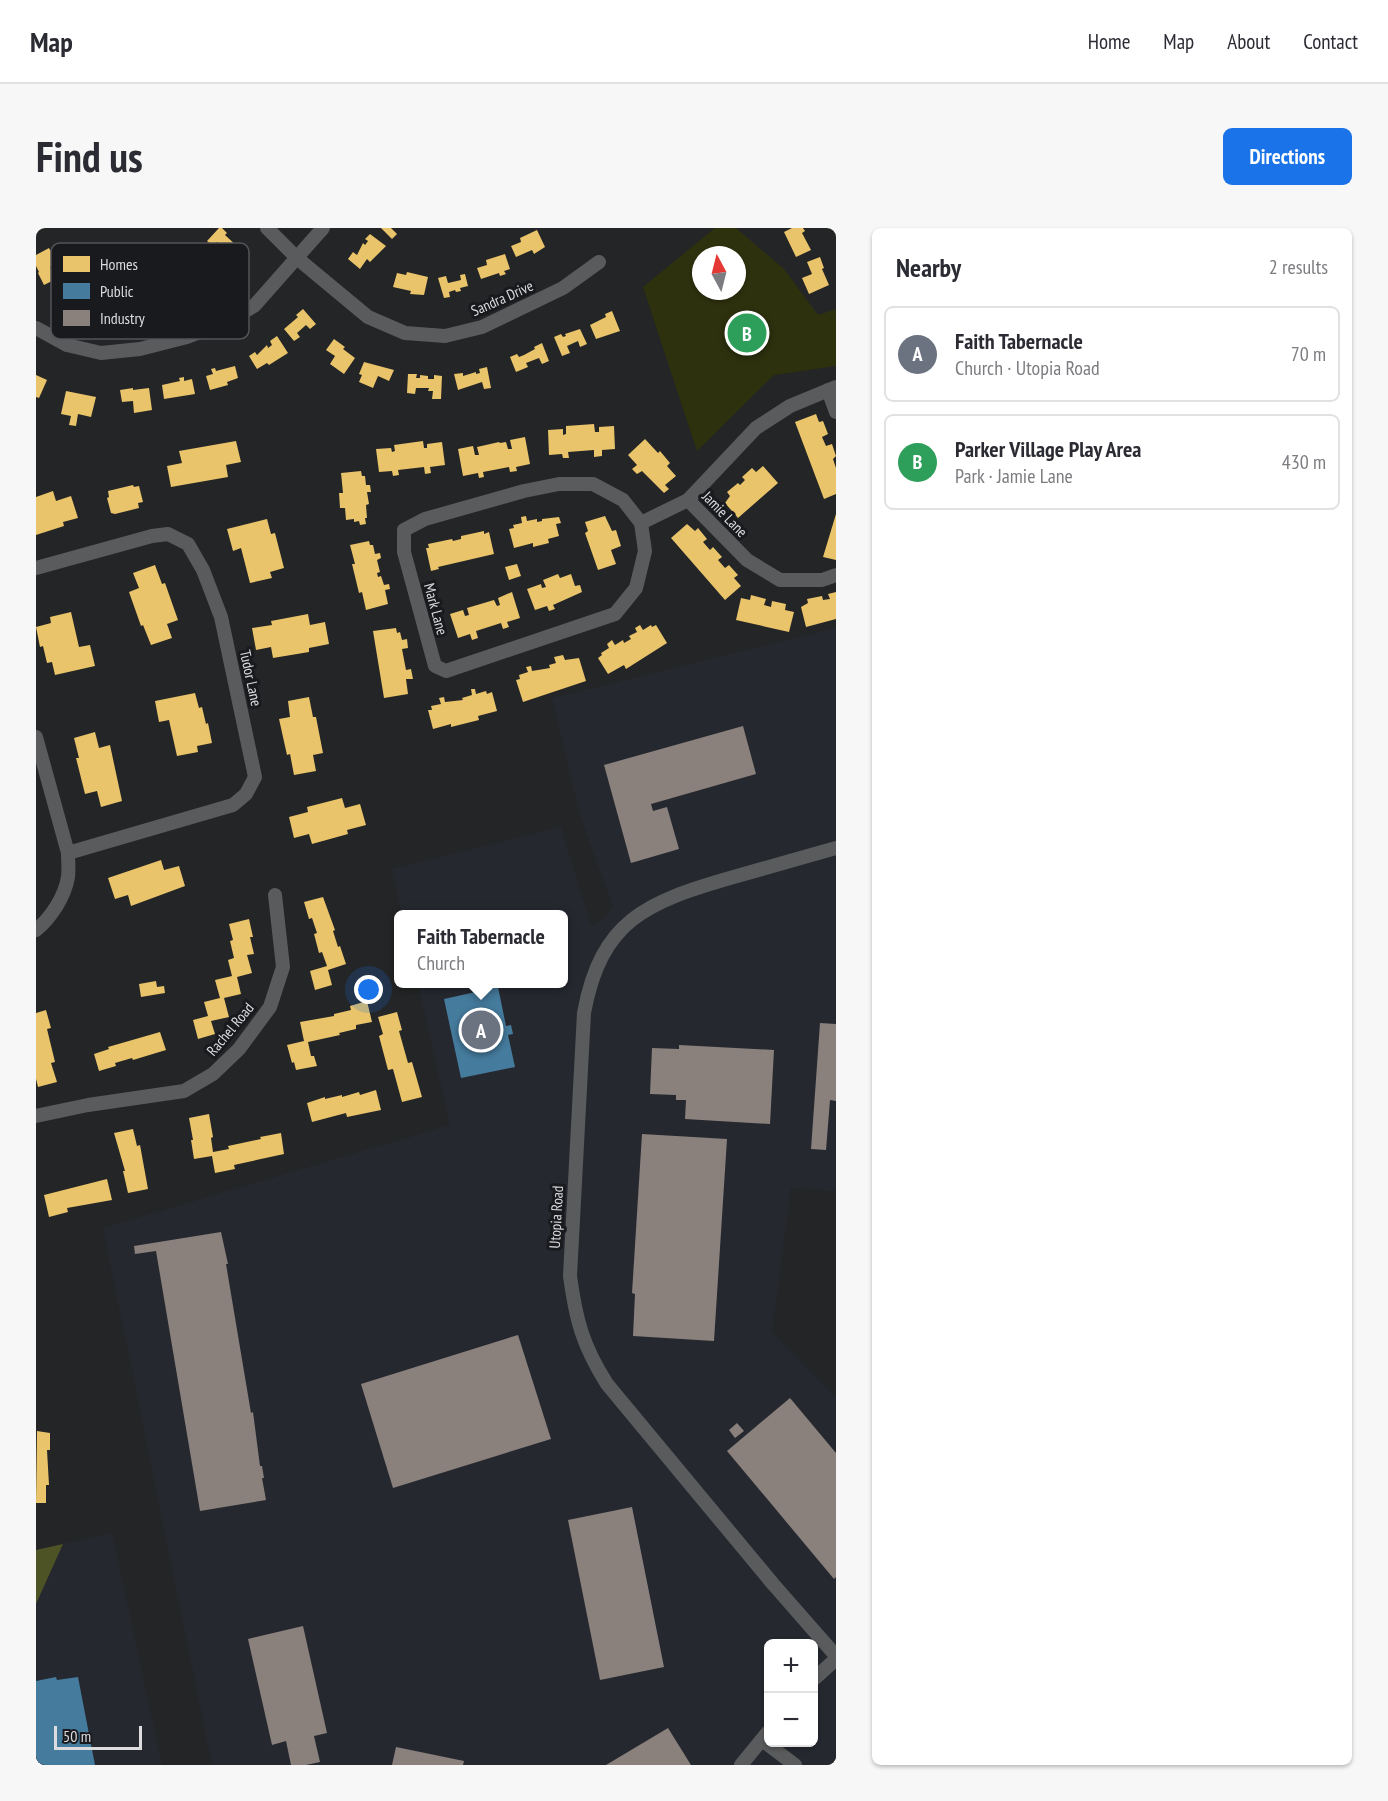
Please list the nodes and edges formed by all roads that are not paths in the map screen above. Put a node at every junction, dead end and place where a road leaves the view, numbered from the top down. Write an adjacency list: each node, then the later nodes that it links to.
1 (267, 228): 3 (street, Sandra Drive)
2 (323, 228): 3 (street)
3 (297, 258): 4 (street, Sandra Drive); 5 (street)
4 (599, 262)
5 (249, 309)
6 (36, 328): 7 (street)
7 (51, 336)
8 (56, 339): 9 (street)
9 (179, 339)
10 (832, 388): 11 (street, Jamie Lane); 12 (street, Jamie Lane)
11 (836, 412)
12 (688, 500): 13 (street); 15 (street, Jamie Lane)
13 (641, 523): 13 (street, Mark Lane)
14 (36, 568): 18 (street, Tudor Lane)
15 (836, 575)
16 (36, 737): 18 (street)
17 (836, 849): 22 (street, Utopia Road)
18 (68, 853): 20 (street)
19 (275, 895): 21 (street, Rachel Road)
20 (36, 930)
21 (36, 1116)
22 (836, 1658): 23 (street)
23 (818, 1674)
24 (764, 1737): 26 (street)
25 (776, 1747): 27 (street)
26 (741, 1765)
27 (795, 1765)

